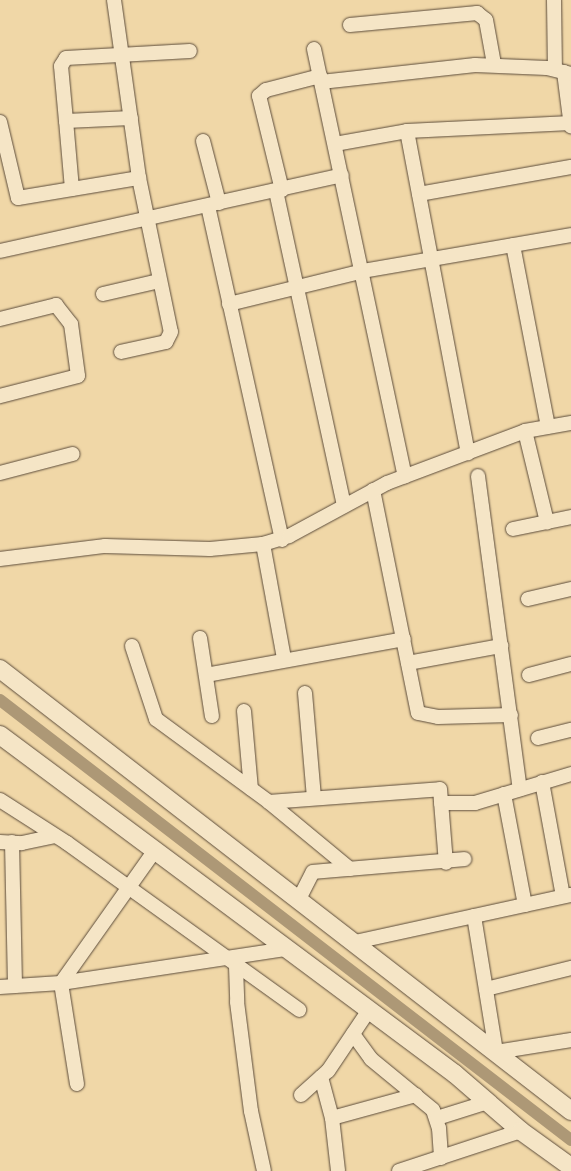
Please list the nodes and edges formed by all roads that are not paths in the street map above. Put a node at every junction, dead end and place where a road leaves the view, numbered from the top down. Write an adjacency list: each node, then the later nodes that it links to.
1 (114, 0): 6 (street)
2 (554, 0): 8 (street)
3 (350, 26): 7 (street)
4 (314, 49): 9 (street)
5 (190, 51): 6 (street)
6 (124, 56): 10 (street); 11 (street)
7 (494, 64): 8 (street); 9 (street)
8 (563, 71): 13 (street)
9 (321, 79): 16 (street); 21 (street)
10 (131, 118): 11 (street); 19 (street)
11 (66, 121): 20 (street)
12 (0, 122): 20 (street)
13 (571, 124): 14 (street)
14 (406, 131): 16 (street); 22 (street)
15 (203, 141): 23 (street)
16 (335, 144): 18 (street)
17 (571, 167): 22 (street)
18 (342, 175): 21 (street); 29 (street)
19 (139, 178): 20 (street); 24 (street)
20 (72, 189)
21 (279, 190): 23 (street); 31 (street)
22 (419, 194): 28 (street)
23 (213, 205): 24 (street); 33 (street)
24 (148, 220): 27 (street); 30 (street)
25 (571, 235): 26 (street)
26 (513, 245): 28 (street); 38 (street)
27 (0, 251)
28 (432, 261): 29 (street); 40 (street)
29 (363, 271): 31 (street); 43 (street)
30 (159, 281): 32 (street); 35 (street)
31 (297, 287): 33 (street); 46 (street)
32 (103, 294)
33 (229, 304): 50 (street)
34 (0, 319): 36 (street)
35 (121, 352)
36 (0, 396)
37 (571, 423): 38 (street)
38 (548, 427): 39 (street)
39 (524, 431): 40 (street); 48 (street)
40 (468, 452): 43 (street)
41 (73, 454): 42 (street)
42 (0, 473)
43 (405, 476): 45 (street)
44 (478, 476): 58 (street)
45 (373, 490): 46 (street); 56 (street)
46 (344, 506): 50 (street)
47 (571, 517): 48 (street)
48 (547, 522): 49 (street)
49 (513, 529)
50 (282, 540): 51 (street)
51 (263, 544): 52 (street); 59 (street)
52 (0, 559)
53 (571, 589): 54 (street)
54 (528, 599)
55 (200, 638): 63 (street)
56 (404, 639): 59 (street); 60 (street)
57 (132, 646): 74 (street)
58 (501, 646): 60 (street); 67 (street)
59 (284, 658): 63 (street)
60 (408, 663): 67 (street)
61 (571, 664): 64 (street)
62 (0, 669): 89 (street)
63 (206, 675): 68 (street)
64 (529, 675)
65 (305, 693): 77 (street)
66 (244, 712): 74 (street)
67 (511, 715): 75 (street)
68 (212, 716)
69 (571, 730): 71 (street)
70 (0, 735): 83 (street)
71 (538, 738)
72 (571, 774): 73 (street)
73 (542, 782): 75 (street); 88 (street)
74 (251, 789): 79 (street)
75 (520, 789): 76 (street)
76 (504, 794): 80 (street); 90 (street)
77 (314, 798): 79 (street); 80 (street)
78 (0, 800): 81 (street)
79 (269, 802): 86 (street)
80 (441, 803): 85 (street)
81 (54, 836): 82 (street); 87 (street)
82 (6, 842): 91 (street)
83 (156, 849): 87 (street); 94 (street)
84 (464, 860): 85 (street)
85 (446, 863): 86 (street)
86 (350, 869): 89 (street)
87 (128, 888): 95 (street); 97 (street)
88 (567, 896): 90 (street)
89 (299, 899): 93 (street)
90 (525, 905): 92 (street)
91 (6, 912): 98 (street)
92 (474, 916): 93 (street); 100 (street)
93 (355, 942): 105 (street)
94 (286, 949): 95 (street); 102 (street)
95 (232, 963): 97 (street); 101 (street); 117 (street)
96 (571, 968): 100 (street)
97 (61, 983): 98 (street); 107 (street)
98 (15, 986): 99 (street)
99 (0, 987)
100 (486, 989): 105 (street)
101 (299, 1010)
102 (369, 1010): 103 (street); 110 (street)
103 (354, 1034): 106 (street); 109 (street)
104 (571, 1040): 105 (street)
105 (496, 1052): 111 (street)
106 (321, 1077): 108 (street); 112 (street)
107 (77, 1084)
108 (301, 1095)
109 (416, 1095): 112 (street); 113 (street)
110 (488, 1102): 113 (street); 114 (street)
111 (571, 1111)
112 (332, 1118): 118 (street)
113 (437, 1118): 115 (street)
114 (521, 1130): 115 (street); 116 (street)
115 (441, 1158): 119 (street)
116 (571, 1167)
117 (264, 1171)
118 (338, 1171)
119 (399, 1171)

